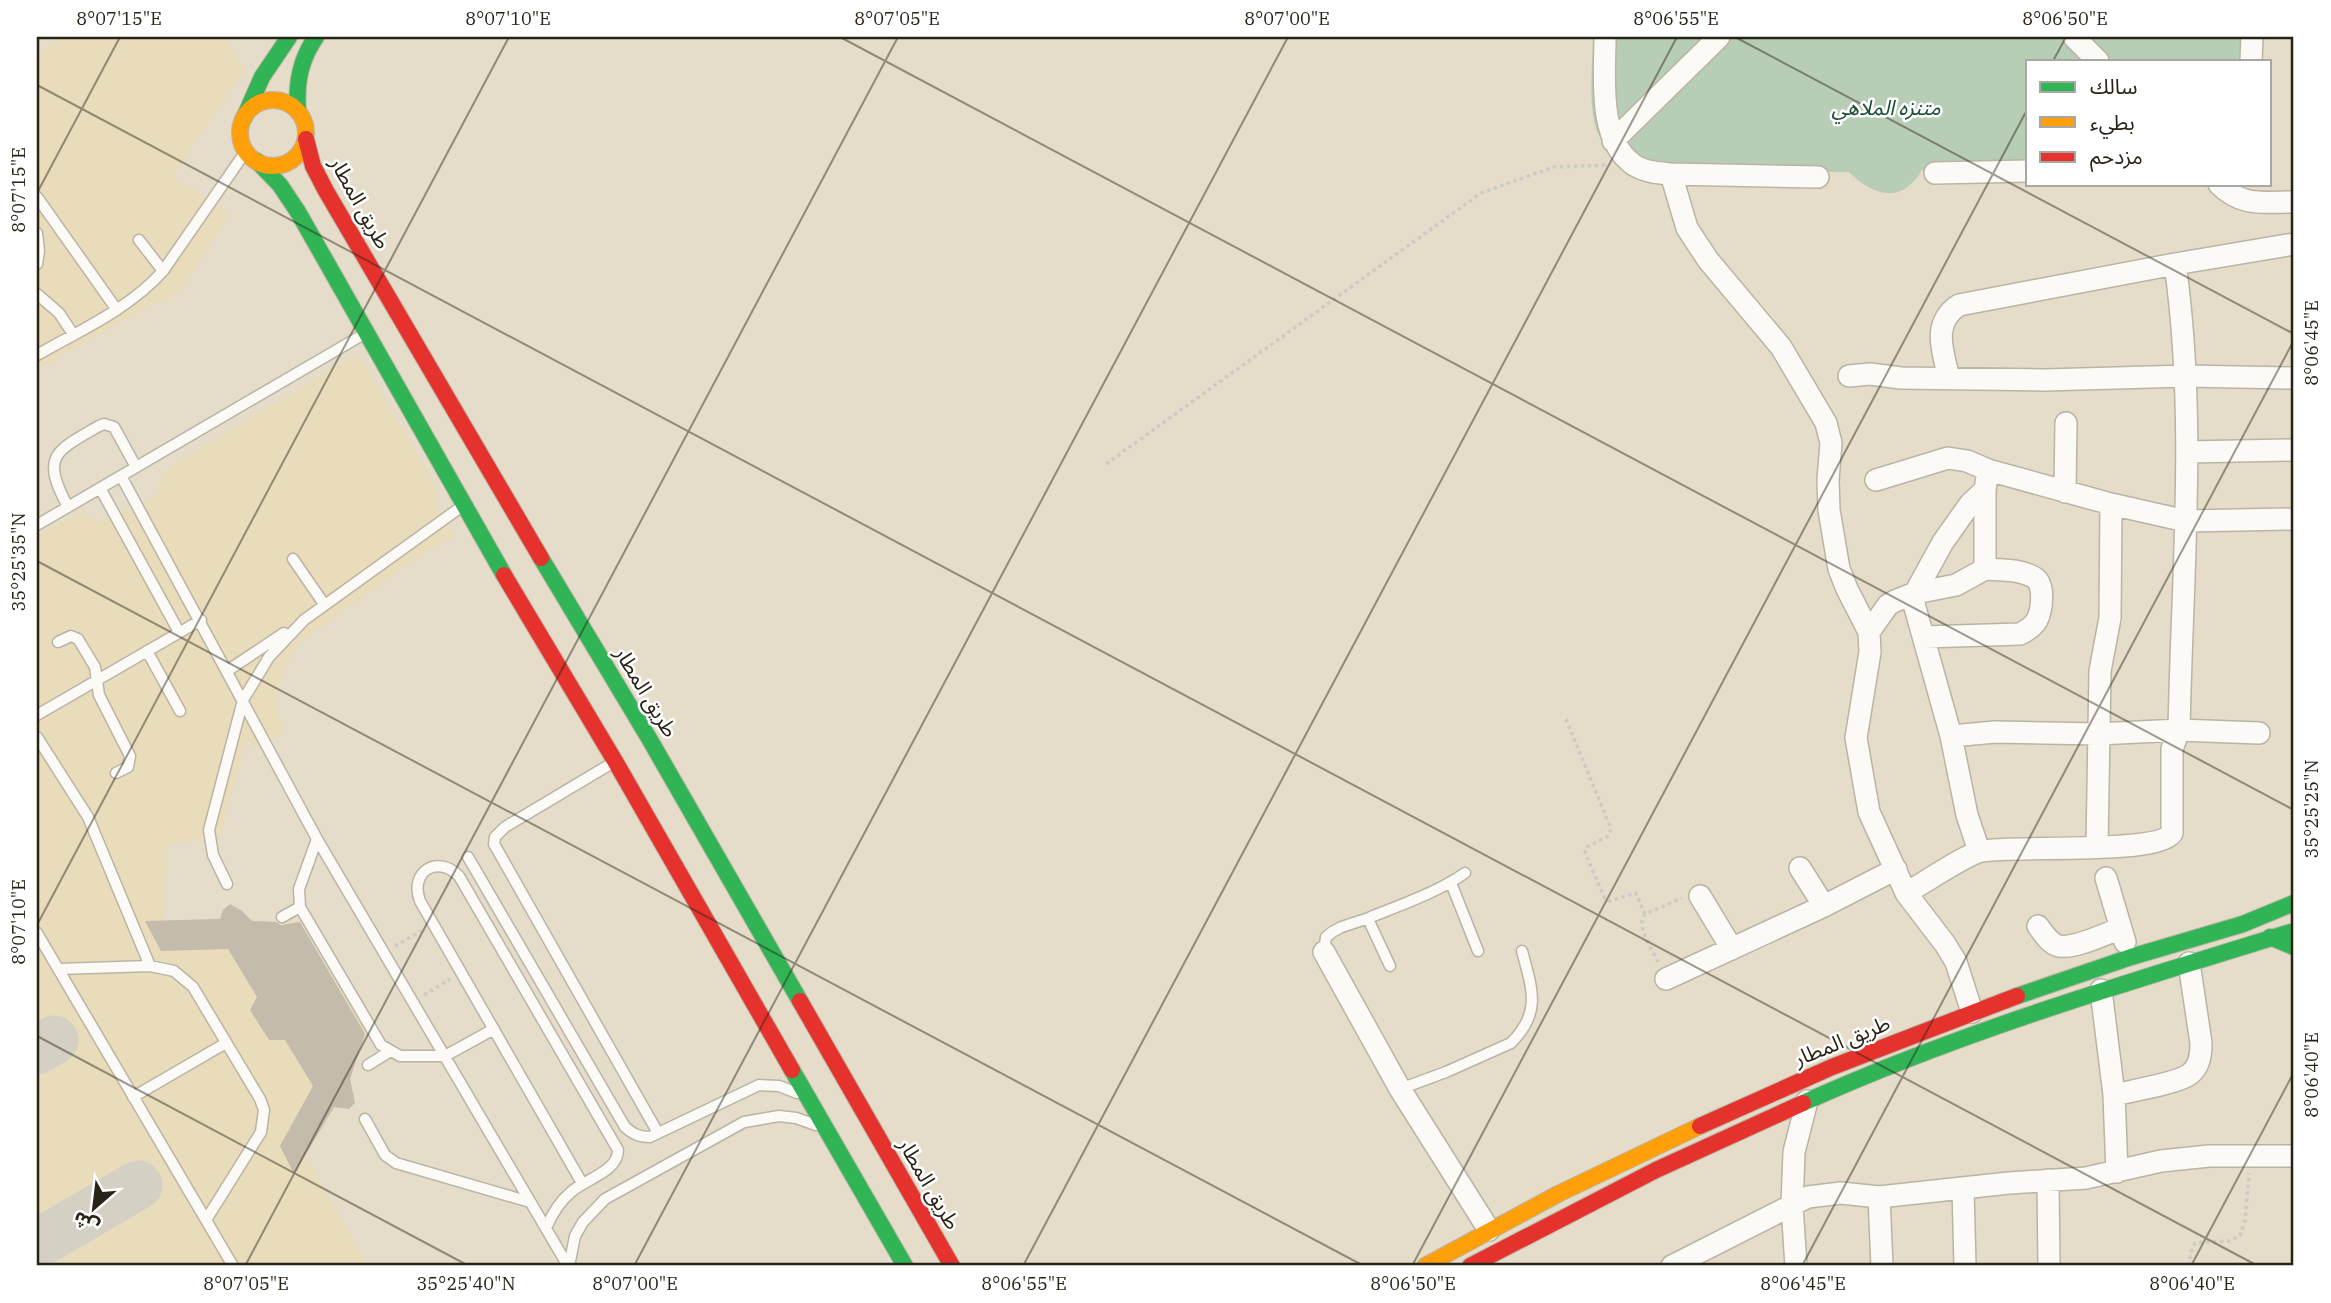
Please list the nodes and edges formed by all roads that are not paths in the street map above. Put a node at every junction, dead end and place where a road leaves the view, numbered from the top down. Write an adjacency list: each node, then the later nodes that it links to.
1 (316, 37): 9 (main road)
2 (1605, 37): 12 (street)
3 (1719, 37): 12 (street)
4 (2074, 37): 7 (street)
5 (2252, 37): 8 (street)
6 (278, 42): 10 (main road)
7 (2097, 60)
8 (2251, 60)
9 (298, 111): 10 (main road); 11 (main road)
10 (244, 118): 13 (main road)
11 (306, 139): 13 (main road); 33 (main road, طريق المطار)
12 (1613, 141): 16 (street)
13 (252, 156): 28 (lane); 33 (main road, طريق المطار)
14 (2026, 171): 15 (street)
15 (1935, 173)
16 (1671, 174): 17 (street); 62 (street)
17 (1818, 177)
18 (2221, 186): 20 (street)
19 (37, 197): 21 (lane)
20 (2294, 202)
21 (48, 213): 22 (lane); 31 (lane)
22 (37, 220)
23 (37, 233): 26 (lane)
24 (139, 240): 28 (lane)
25 (2294, 244): 27 (street)
26 (37, 264)
27 (2175, 264): 37 (street); 39 (street)
28 (163, 271): 31 (lane)
29 (37, 294): 30 (lane)
30 (50, 304): 32 (lane); 34 (lane)
31 (117, 310): 34 (lane)
32 (37, 311)
33 (383, 323): 43 (lane); 49 (main road, طريق المطار); 49 (main road, طريق المطار)
34 (73, 334): 35 (lane)
35 (37, 355)
36 (1849, 376): 39 (street)
37 (2186, 376): 38 (street); 39 (street); 42 (street)
38 (2294, 377)
39 (1950, 378)
40 (2066, 423): 48 (street)
41 (2294, 450): 42 (street)
42 (2187, 452): 53 (street)
43 (136, 467): 44 (lane); 51 (lane)
44 (121, 476): 47 (lane); 59 (lane)
45 (1876, 480): 46 (street)
46 (1987, 480): 48 (street); 56 (street); 57 (street)
47 (100, 488): 51 (lane); 61 (lane)
48 (2065, 492): 50 (street)
49 (480, 496): 58 (lane); 76 (main road, طريق المطار); 76 (main road, طريق المطار)
50 (2111, 504): 53 (street); 72 (street)
51 (68, 507): 54 (lane)
52 (2294, 519): 53 (street)
53 (2186, 521): 71 (street)
54 (37, 525)
55 (293, 559): 58 (lane)
56 (1985, 569): 57 (street); 63 (street)
57 (1915, 593): 62 (street); 63 (street)
58 (324, 604): 60 (lane)
59 (201, 620): 61 (lane); 66 (lane)
60 (304, 620): 66 (lane); 68 (lane)
61 (179, 632): 65 (lane)
62 (1869, 632): 83 (street)
63 (1924, 637): 74 (street)
64 (58, 642): 67 (lane)
65 (147, 651): 67 (lane); 69 (lane)
66 (227, 671): 68 (lane)
67 (97, 680): 70 (lane); 77 (lane)
68 (243, 700): 78 (lane); 87 (lane)
69 (180, 711)
70 (37, 715)
71 (2179, 730): 72 (street); 73 (street); 79 (street)
72 (2098, 733): 74 (street); 79 (street)
73 (2259, 733)
74 (1951, 736): 80 (street)
75 (38, 741): 107 (lane)
76 (633, 750): 122 (main road, طريق المطار); 125 (lane); 142 (main road, طريق المطار)
77 (116, 773)
78 (317, 839): 92 (lane); 116 (lane)
79 (2097, 847): 80 (street)
80 (1979, 851): 88 (street)
81 (468, 857): 125 (lane)
82 (1800, 868): 91 (street)
83 (1896, 869): 88 (street); 91 (street)
84 (1465, 873): 86 (lane)
85 (2106, 878): 96 (street)
86 (1451, 883): 94 (lane); 103 (lane)
87 (227, 884)
88 (1906, 893): 112 (street)
89 (1700, 896): 101 (street)
90 (2294, 903): 105 (main road, طريق المطار)
91 (1824, 906): 101 (street)
92 (300, 907): 93 (lane); 115 (lane)
93 (282, 917)
94 (1368, 919): 102 (lane); 108 (lane)
95 (2038, 926): 96 (street)
96 (2119, 929): 105 (street)
97 (2294, 931): 99 (main road, طريق المطار)
98 (37, 933): 109 (lane)
99 (2270, 937): 100 (main road); 106 (main road, طريق المطار)
100 (2294, 947)
101 (1732, 949): 110 (street)
102 (1324, 951): 119 (street)
103 (1478, 951)
104 (1522, 951): 119 (lane)
105 (2130, 957): 112 (main road, طريق المطار)
106 (2189, 962): 111 (main road, طريق المطار); 120 (street)
107 (150, 966): 109 (lane); 114 (lane)
108 (1390, 967)
109 (58, 969): 121 (lane)
110 (1666, 979)
111 (2101, 990): 120 (street); 123 (main road, طريق المطار)
112 (1972, 1012): 118 (main road, طريق المطار)
113 (494, 1029): 116 (lane); 130 (lane); 130 (lane)
114 (226, 1043): 121 (lane); 135 (lane)
115 (389, 1052): 116 (lane); 117 (lane)
116 (445, 1056): 133 (lane)
117 (368, 1065)
118 (1798, 1082): 123 (main road); 137 (main road, طريق المطار)
119 (1400, 1089): 137 (street)
120 (2114, 1095): 128 (street)
121 (134, 1097): 135 (lane)
122 (810, 1101): 125 (lane); 126 (main road, طريق المطار)
123 (1807, 1101): 134 (street); 138 (main road, طريق المطار)
124 (365, 1119): 133 (lane)
125 (658, 1133)
126 (828, 1133): 140 (lane); 141 (main road, طريق المطار)
127 (2294, 1156): 128 (street)
128 (2117, 1172): 129 (street)
129 (2048, 1180): 131 (street); 149 (street)
130 (582, 1183): 136 (lane)
131 (1963, 1188): 132 (street); 148 (street)
132 (1879, 1197): 134 (street); 147 (street)
133 (530, 1202): 136 (lane)
134 (1791, 1206): 145 (street); 146 (street)
135 (206, 1220): 139 (lane)
136 (546, 1228): 140 (lane)
137 (1489, 1230): 138 (main road); 143 (main road, طريق المطار)
138 (1499, 1250): 144 (main road, طريق المطار)
139 (233, 1266)
140 (569, 1266)
141 (905, 1266)
142 (952, 1266)
143 (1425, 1266)
144 (1470, 1266)
145 (1672, 1266)
146 (1796, 1266)
147 (1882, 1266)
148 (1965, 1266)
149 (2049, 1266)

